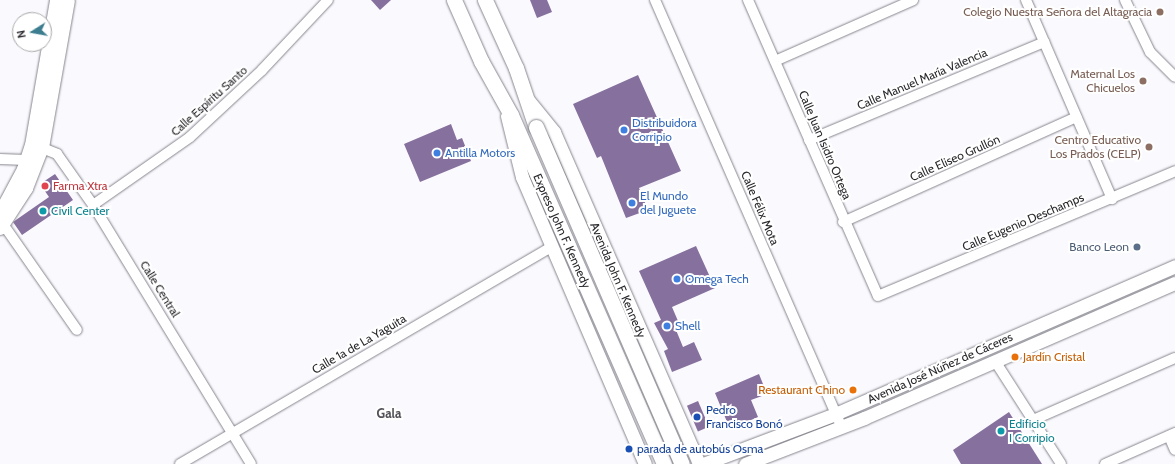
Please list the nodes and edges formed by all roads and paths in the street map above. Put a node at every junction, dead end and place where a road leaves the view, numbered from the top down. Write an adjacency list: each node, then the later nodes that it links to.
1 (56, 0): 18 (main road)
2 (68, 0): 18 (main road)
3 (328, 0): 23 (street, Calle Espíritu Santo)
4 (454, 0): 15 (highway, Expreso John F. Kennedy)
5 (485, 0): 14 (highway, Expreso John F. Kennedy)
6 (655, 0): 33 (street, Calle Félix Mota)
7 (748, 0): 12 (street, Calle Juan Isidro Ortega)
8 (913, 0): 12 (street)
9 (1026, 0): 11 (street)
10 (1125, 0): 13 (street)
11 (1044, 42): 16 (street); 17 (street, Calle Manuel María Valencia)
12 (775, 61): 17 (street, Calle Juan Isidro Ortega)
13 (1175, 77)
14 (530, 101): 35 (main road, Avenida John F. Kennedy); 47 (highway, Expreso John F. Kennedy, bridge)
15 (504, 102): 26 (main road); 45 (highway, Expreso John F. Kennedy)
16 (1077, 117): 22 (street); 25 (street, Calle Eliseo Grullón)
17 (809, 140): 25 (street, Calle Juan Isidro Ortega)
18 (36, 146): 20 (main road); 23 (street, Calle Central); 24 (main road)
19 (0, 160): 20 (street)
20 (26, 160): 24 (main road)
21 (1175, 171): 22 (street, Calle Eugenio Deschamps)
22 (1112, 199): 29 (street, Calle Eugenio Deschamps)
23 (93, 204): 37 (street, Calle Central)
24 (1, 221): 30 (street)
25 (843, 222): 29 (street, Calle Juan Isidro Ortega)
26 (552, 247): 37 (street, Calle 1a de La Yaguita); 39 (main road)
27 (1175, 266): 33 (main road, Avenida José Núñez de Cáceres)
28 (1175, 283): 32 (main road, Avenida José Núñez de Cáceres)
29 (881, 296)
30 (77, 330)
31 (1175, 358): 34 (street)
32 (995, 361): 34 (street); 36 (main road, Avenida José Núñez de Cáceres)
33 (835, 414): 36 (street, Calle Félix Mota); 49 (main road, Avenida José Núñez de Cáceres)
34 (1033, 420): 51 (street)
35 (681, 424): 46 (main road); 48 (main road, Avenida John F. Kennedy)
36 (841, 426): 50 (main road, Avenida José Núñez de Cáceres)
37 (233, 433): 41 (street, Calle 1a de La Yaguita); 42 (street, Calle Central)
38 (1172, 435): 40 (street); 52 (street)
39 (638, 447): 43 (main road); 44 (main road)
40 (1175, 450)
41 (180, 464)
42 (252, 464)
43 (645, 464)
44 (653, 464)
45 (664, 464)
46 (676, 464)
47 (682, 464)
48 (699, 464)
49 (703, 464)
50 (745, 464)
51 (1061, 464)
52 (1105, 464)

